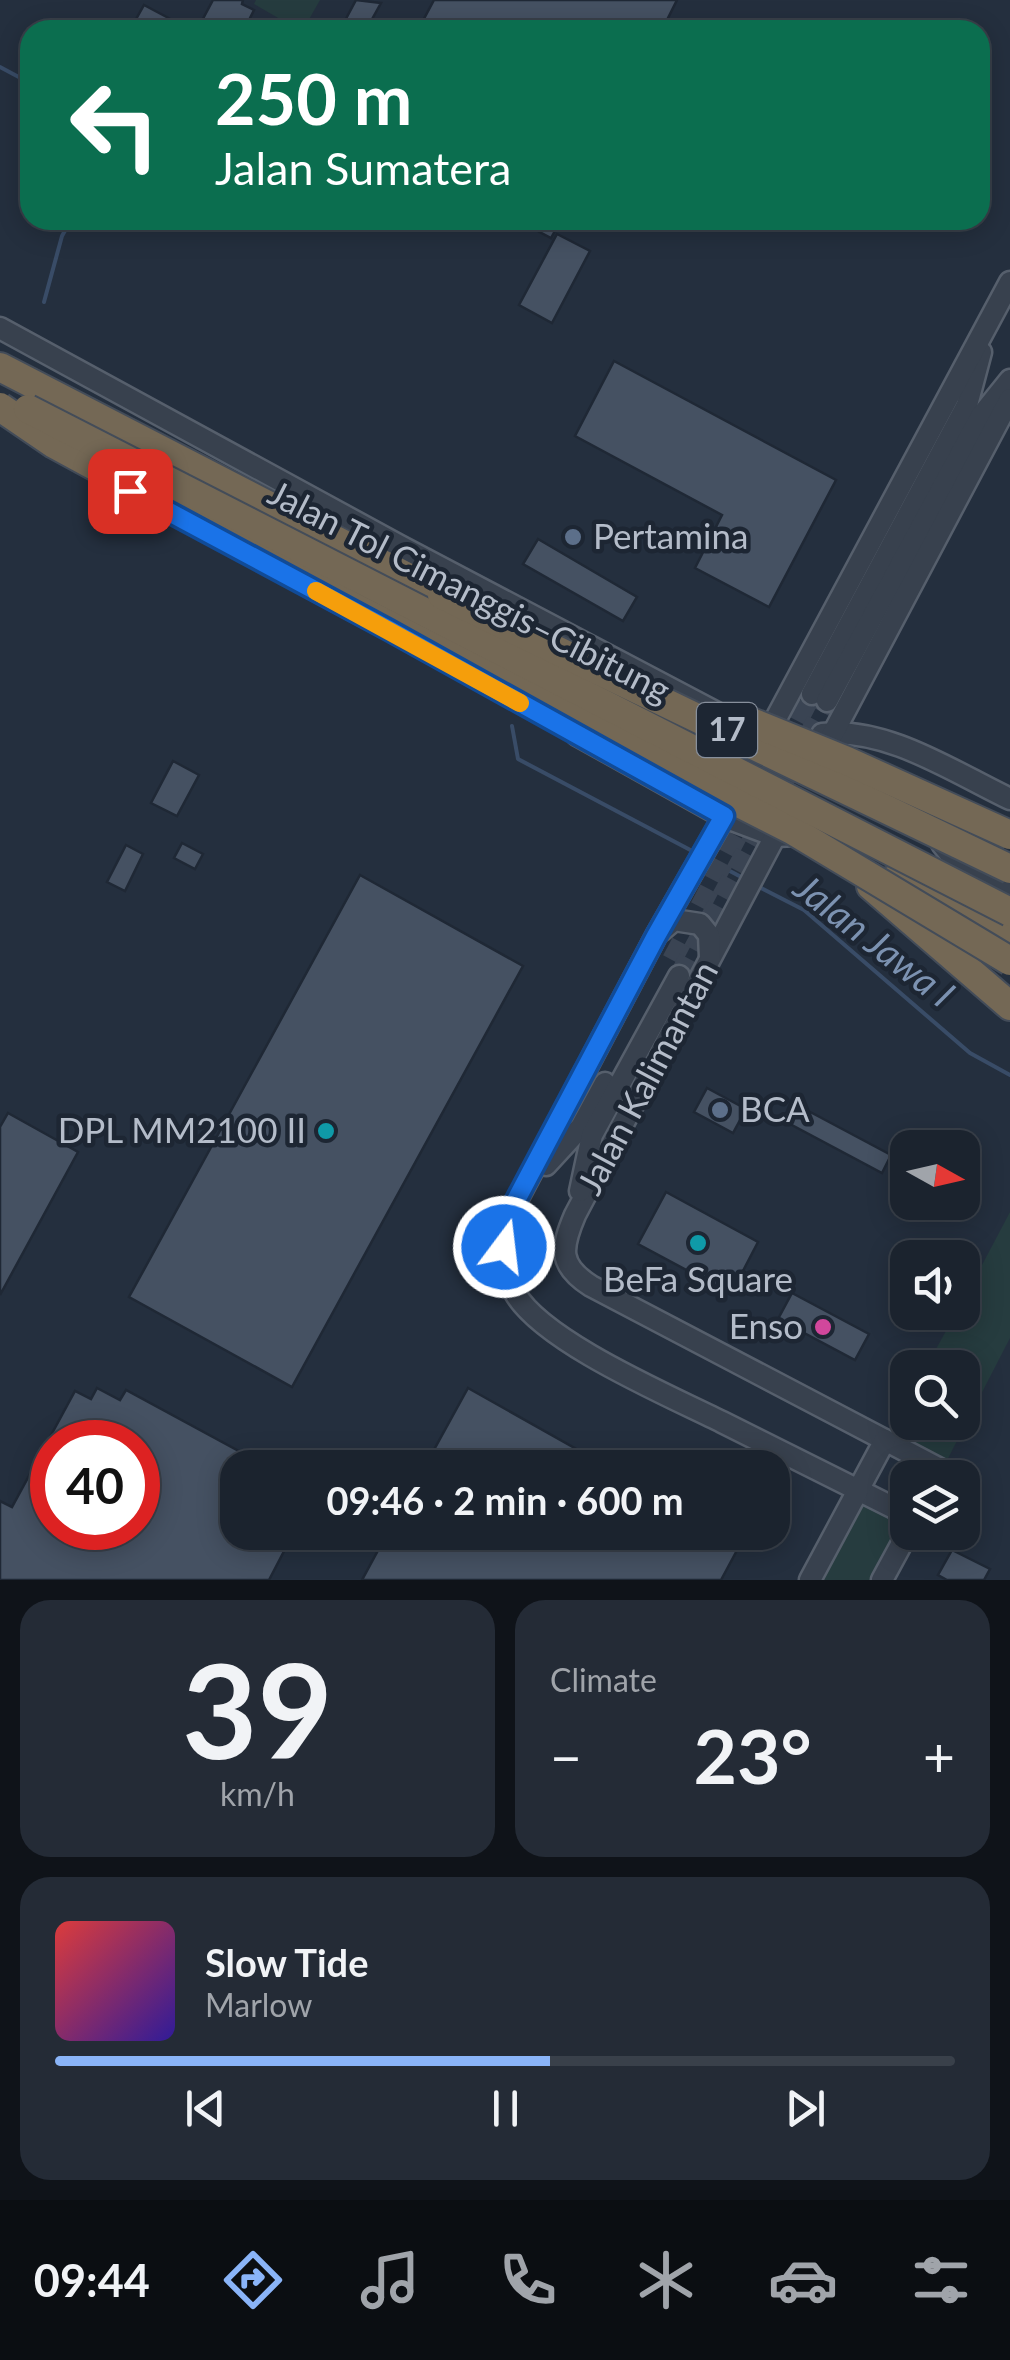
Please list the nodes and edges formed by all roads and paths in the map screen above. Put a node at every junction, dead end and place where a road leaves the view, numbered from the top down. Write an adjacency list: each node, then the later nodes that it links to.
1 (1010, 282): 2 (street)
2 (990, 319): 5 (street); 12 (street)
3 (0, 328): 12 (street)
4 (0, 366): 10 (highway, Jalan Tol Cimanggis–Cibitung / 17)
5 (1010, 380)
6 (0, 394): 21 (highway, Jalan Tol Cimanggis–Cibitung / 17, bridge)
7 (1010, 399): 11 (street, Jalan Kalimantan)
8 (0, 406): 16 (highway, bridge)
9 (0, 421): 15 (street)
10 (442, 595): 17 (highway, bridge); 18 (highway, 17, bridge)
11 (842, 733): 12 (street); 13 (street, Jalan Kalimantan); 14 (street); 20 (street)
12 (765, 739): 13 (street)
13 (822, 770): 16 (street, Jalan Kalimantan)
14 (1010, 800)
15 (724, 816): 16 (street); 23 (street, Jalan Kalimantan)
16 (794, 836): 19 (street); 24 (highway, bridge); 25 (highway, bridge); 26 (street, Jalan Kalimantan); 27 (highway)
17 (1010, 836)
18 (1010, 869)
19 (881, 875): 22 (highway)
20 (1010, 892)
21 (1010, 912)
22 (1010, 933)
23 (656, 936): 26 (street); 28 (street, Jalan Kalimantan)
24 (1010, 941)
25 (1010, 961)
26 (708, 966): 29 (street, Jalan Kalimantan)
27 (1010, 1006)
28 (524, 1188): 29 (street); 32 (street, Jalan Kalimantan)
29 (574, 1215): 30 (street, Jalan Kalimantan)
30 (885, 1440): 31 (street, Jalan Kalimantan); 32 (street)
31 (923, 1460)
32 (858, 1490): 33 (street, Jalan Kalimantan); 35 (street)
33 (890, 1507)
34 (898, 1550): 36 (street)
35 (810, 1580)
36 (882, 1580)

